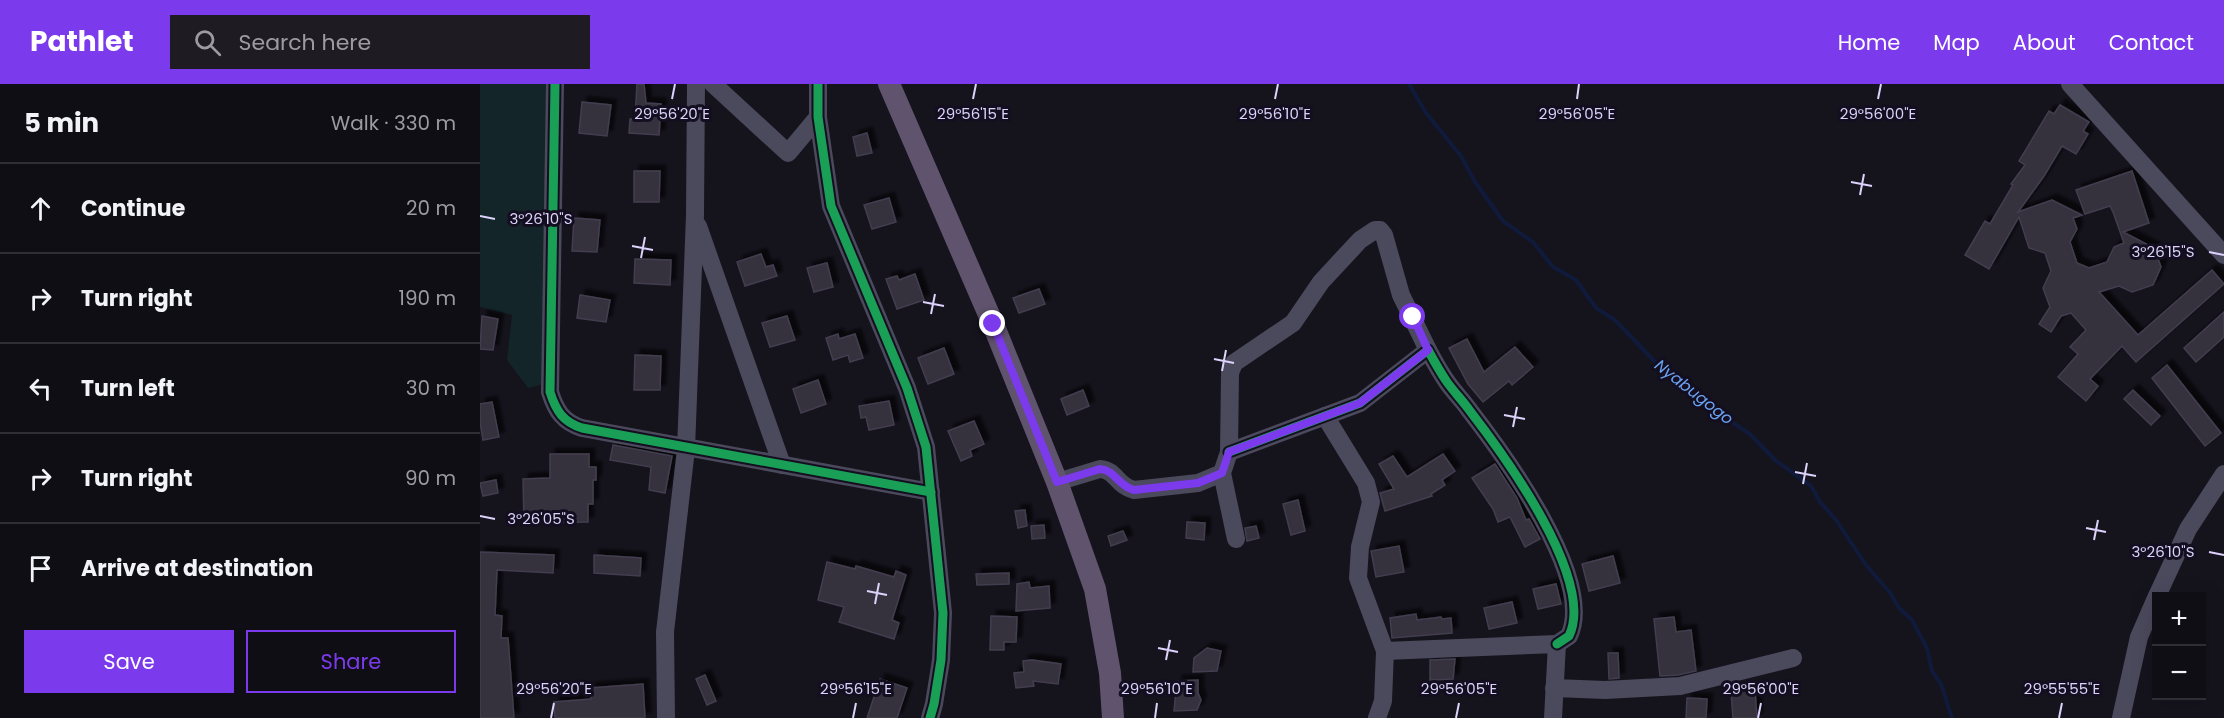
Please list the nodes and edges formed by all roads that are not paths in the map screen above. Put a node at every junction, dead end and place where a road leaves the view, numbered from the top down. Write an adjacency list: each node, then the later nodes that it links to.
1 (555, 84): 12 (street)
2 (696, 84): 8 (street)
3 (713, 84): 7 (street)
4 (818, 84): 7 (street)
5 (889, 84): 17 (main road)
6 (2070, 84): 9 (street)
7 (818, 117): 18 (street)
8 (695, 215): 12 (street); 14 (street)
9 (2224, 255)
10 (1428, 350): 11 (street); 13 (street); 22 (street)
11 (1325, 416): 13 (street); 23 (street)
12 (686, 449): 14 (street); 26 (street)
13 (1229, 452): 15 (street)
14 (782, 465): 18 (street)
15 (1222, 473): 17 (street); 19 (street)
16 (2224, 474): 20 (street)
17 (1057, 482): 28 (main road)
18 (931, 492): 27 (street)
19 (1236, 539)
20 (2159, 592)
21 (2152, 608): 31 (street)
22 (1557, 644): 23 (street); 25 (street)
23 (1385, 651): 29 (street)
24 (1793, 658): 25 (street)
25 (1554, 688): 30 (street)
26 (666, 718)
27 (930, 718)
28 (1113, 718)
29 (1377, 718)
30 (1553, 718)
31 (2121, 718)

